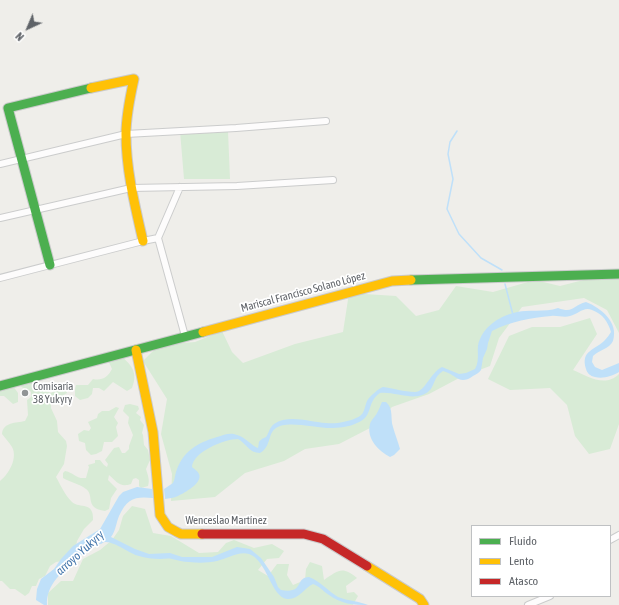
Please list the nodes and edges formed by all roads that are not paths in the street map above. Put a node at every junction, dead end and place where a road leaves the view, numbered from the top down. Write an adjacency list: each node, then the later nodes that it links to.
1 (326, 121): 2 (street)
2 (126, 134): 3 (street); 3 (main road); 7 (main road)
3 (21, 159): 4 (street); 8 (main road)
4 (0, 164)
5 (333, 180): 6 (street)
6 (180, 187): 7 (street); 10 (street)
7 (131, 188): 8 (street); 11 (main road)
8 (35, 210): 9 (street); 12 (main road)
9 (0, 218)
10 (158, 238): 11 (street); 15 (street)
11 (143, 241): 12 (street)
12 (50, 265): 14 (street)
13 (619, 274): 15 (main road, Mariscal Francisco Solano López)
14 (0, 278)
15 (186, 336): 16 (main road, Mariscal Francisco Solano López)
16 (136, 350): 17 (main road, Mariscal Francisco Solano López); 19 (main road, Wenceslao Martínez)
17 (0, 386)
18 (548, 597): 20 (street)
19 (424, 605)
20 (528, 605)

